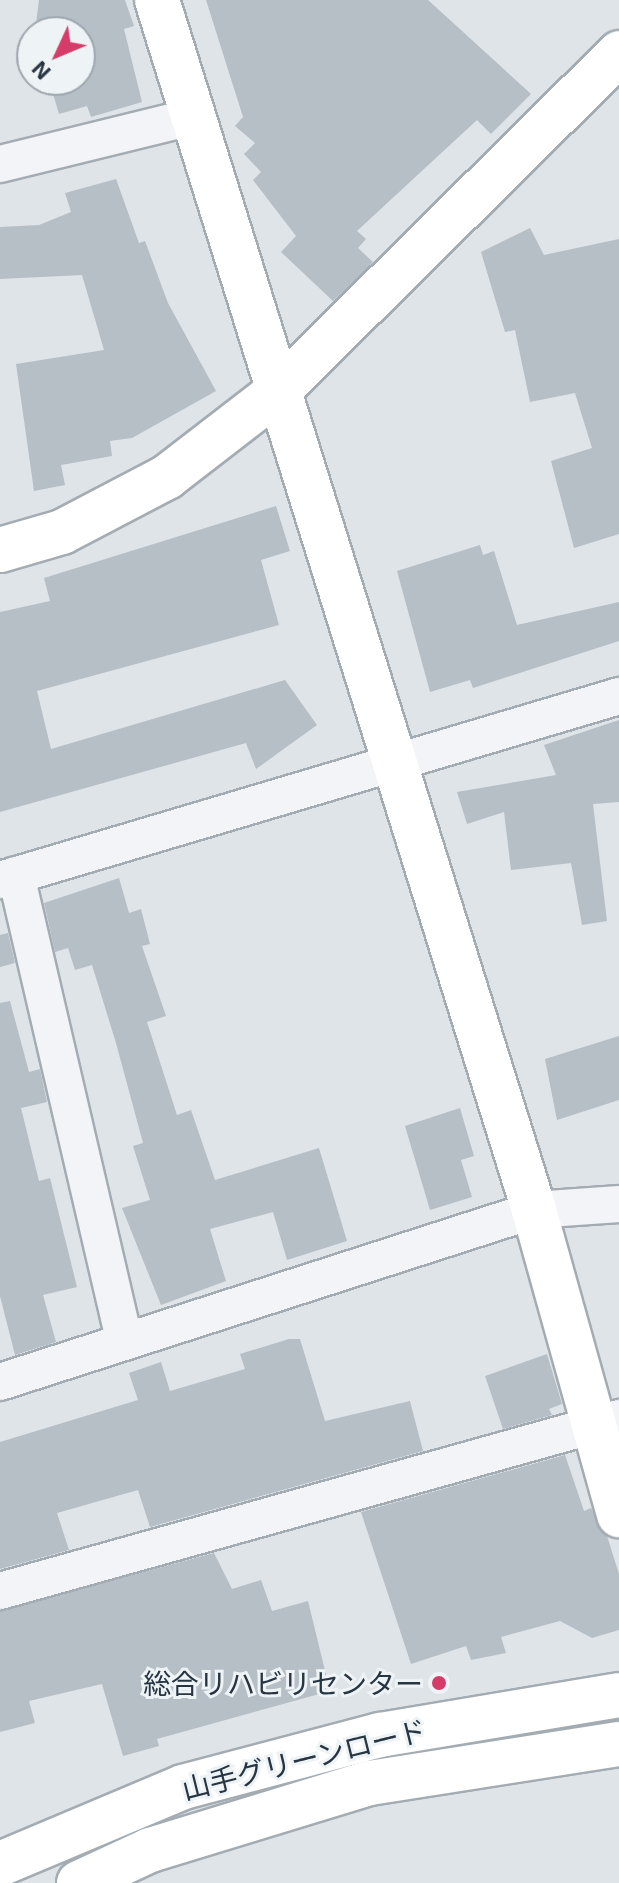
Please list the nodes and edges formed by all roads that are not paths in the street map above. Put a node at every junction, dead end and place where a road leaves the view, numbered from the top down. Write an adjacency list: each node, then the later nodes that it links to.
1 (157, 0): 3 (street)
2 (619, 53): 5 (street)
3 (191, 117): 4 (street); 5 (street)
4 (0, 164)
5 (277, 392): 6 (street); 8 (street)
6 (0, 550)
7 (619, 696): 8 (street)
8 (394, 760): 9 (street); 11 (street)
9 (8, 878): 12 (street)
10 (619, 1204): 11 (street)
11 (534, 1210): 12 (street); 14 (street)
12 (124, 1338): 13 (street)
13 (0, 1382)
14 (606, 1419): 15 (street); 16 (street)
15 (619, 1515)
16 (0, 1591)
17 (619, 1695): 19 (street, 山手グリーンロード)
18 (619, 1744): 20 (street, 山手グリーンロード)
19 (0, 1864)
20 (79, 1883)

